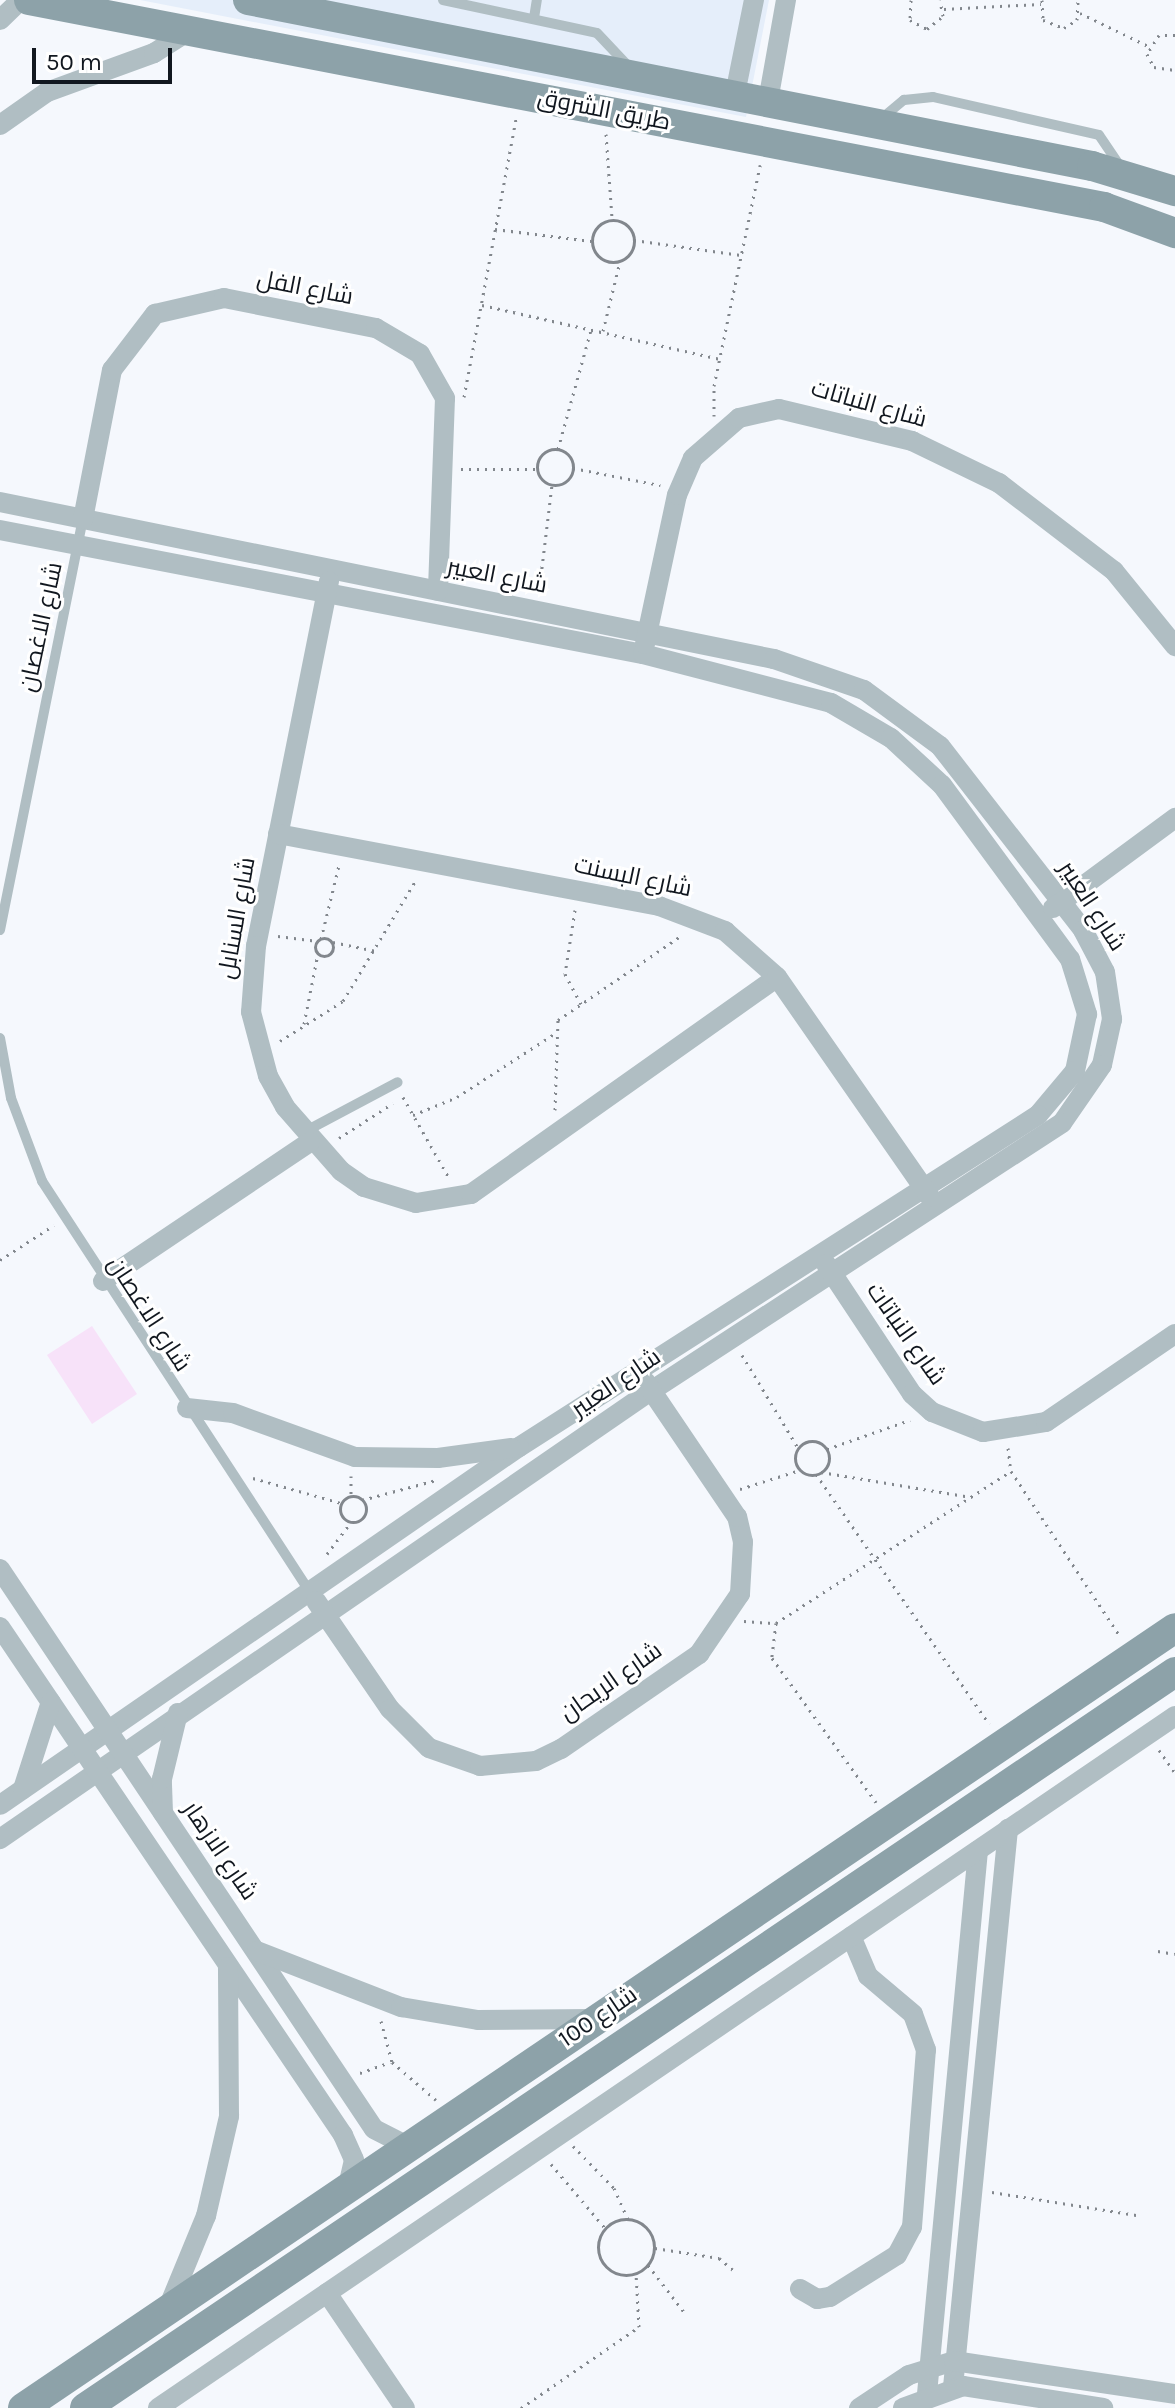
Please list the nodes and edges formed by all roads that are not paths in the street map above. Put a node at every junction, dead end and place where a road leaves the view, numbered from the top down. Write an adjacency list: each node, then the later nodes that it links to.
1 (21, 0): 9 (street)
2 (29, 0): 10 (street, طريق الشروق)
3 (248, 0): 11 (street, طريق الشروق)
4 (443, 0): 8 (lane)
5 (537, 0): 8 (lane)
6 (754, 0): 16 (street)
7 (786, 0): 17 (street)
8 (534, 18): 14 (lane)
9 (0, 20)
10 (189, 31): 13 (street, طريق الشروق); 18 (street)
11 (425, 34): 12 (street, طريق الشروق); 13 (street)
12 (475, 44): 14 (street, طريق الشروق); 15 (street)
13 (414, 74): 15 (street, طريق الشروق)
14 (634, 75): 16 (street, طريق الشروق)
15 (460, 83): 20 (street, طريق الشروق)
16 (735, 94): 17 (street, طريق الشروق)
17 (768, 101): 19 (street, طريق الشروق)
18 (0, 125)
19 (1175, 191)
20 (1175, 233)
21 (0, 502): 22 (street, شارع العبير)
22 (83, 519): 24 (lane, شارع الاغصان); 25 (street, شارع العبير); 26 (street, شارع الفل)
23 (0, 530): 24 (street, شارع العبير)
24 (78, 545): 27 (street, شارع العبير); 35 (lane, شارع الاغصان)
25 (332, 569): 26 (street, شارع العبير); 27 (street, شارع السنابل)
26 (438, 591): 28 (street, شارع العبير)
27 (327, 594): 30 (street, شارع العبير); 32 (street, شارع السنابل)
28 (647, 633): 29 (street, شارع النباتات); 30 (street, شارع النباتات); 33 (street, شارع العبير)
29 (1175, 646)
30 (643, 654): 34 (street, شارع العبير)
31 (1175, 818): 33 (street)
32 (278, 834): 36 (street, شارع البسنت); 40 (street, شارع السنابل)
33 (1062, 902): 34 (street); 42 (street, شارع العبير)
34 (1040, 917): 41 (street, شارع العبير)
35 (0, 930)
36 (777, 977): 40 (street, شارع السنابل); 41 (street, شارع البسنت)
37 (0, 1038): 38 (lane, شارع الاغصان)
38 (1, 1055): 45 (lane, شارع الاغصان)
39 (398, 1082): 40 (lane)
40 (310, 1142): 45 (street)
41 (924, 1188): 42 (street, شارع البسنت); 43 (street, شارع العبير)
42 (936, 1207): 44 (street, شارع العبير)
43 (820, 1254): 44 (street, شارع النباتات); 47 (street, شارع العبير)
44 (832, 1274): 46 (street, شارع النباتات); 48 (street, شارع العبير)
45 (103, 1281): 49 (lane, شارع الاغصان)
46 (1175, 1334)
47 (638, 1371): 48 (street, شارع الريحان); 50 (street, شارع العبير)
48 (652, 1390): 53 (street, شارع العبير); 53 (street, شارع الريحان)
49 (187, 1408): 50 (street); 52 (lane, شارع الاغصان)
50 (519, 1447): 52 (street, شارع العبير)
51 (0, 1569): 60 (street, شارع الازهار)
52 (309, 1591): 53 (street, شارع الريحان); 60 (street, شارع العبير)
53 (324, 1612): 58 (street, شارع العبير)
54 (0, 1627): 57 (street)
55 (1175, 1628): 73 (street, شارع 100)
56 (1175, 1672): 78 (street, شارع 100)
57 (51, 1702): 61 (street); 64 (street)
58 (178, 1713): 62 (street, شارع العبير); 66 (street)
59 (1175, 1716): 67 (street)
60 (108, 1731): 61 (street, شارع العبير); 62 (street, شارع الازهار)
61 (83, 1748): 63 (street); 64 (street, شارع العبير)
62 (122, 1752): 63 (street, شارع العبير); 66 (street, شارع الازهار)
63 (97, 1769): 68 (street, شارع العبير); 72 (street)
64 (23, 1789): 65 (street, شارع العبير)
65 (0, 1805)
66 (163, 1813): 71 (street, شارع الازهار)
67 (1008, 1829): 69 (street); 77 (street)
68 (0, 1839)
69 (978, 1850): 70 (street); 76 (street)
70 (851, 1936): 75 (street); 88 (street)
71 (255, 1950): 73 (street); 79 (street, شارع الازهار)
72 (228, 1963): 80 (street); 89 (street)
73 (596, 2018): 74 (street, شارع 100)
74 (504, 2080): 78 (street); 81 (street, شارع 100)
75 (924, 2094): 76 (street); 83 (street)
76 (958, 2096): 77 (street); 84 (street)
77 (982, 2096): 90 (street)
78 (524, 2109): 86 (street, شارع 100)
79 (367, 2119): 80 (street); 81 (street, شارع الازهار)
80 (343, 2135): 82 (street)
81 (408, 2146): 82 (street, شارع 100)
82 (348, 2186): 85 (street, شارع 100)
83 (915, 2192): 84 (street); 87 (street)
84 (947, 2197): 91 (street)
85 (249, 2254): 86 (street); 89 (street, شارع 100)
86 (269, 2283): 96 (street, شارع 100)
87 (800, 2289)
88 (327, 2293): 97 (street); 98 (street)
89 (167, 2310): 95 (street, شارع 100)
90 (954, 2361): 91 (street); 92 (street); 94 (street)
91 (929, 2366): 93 (street); 99 (street)
92 (953, 2387): 93 (street); 101 (street)
93 (927, 2394): 100 (street)
94 (1175, 2394)
95 (23, 2408)
96 (85, 2408)
97 (158, 2408)
98 (405, 2408)
99 (859, 2408)
100 (903, 2408)
101 (1103, 2408)

